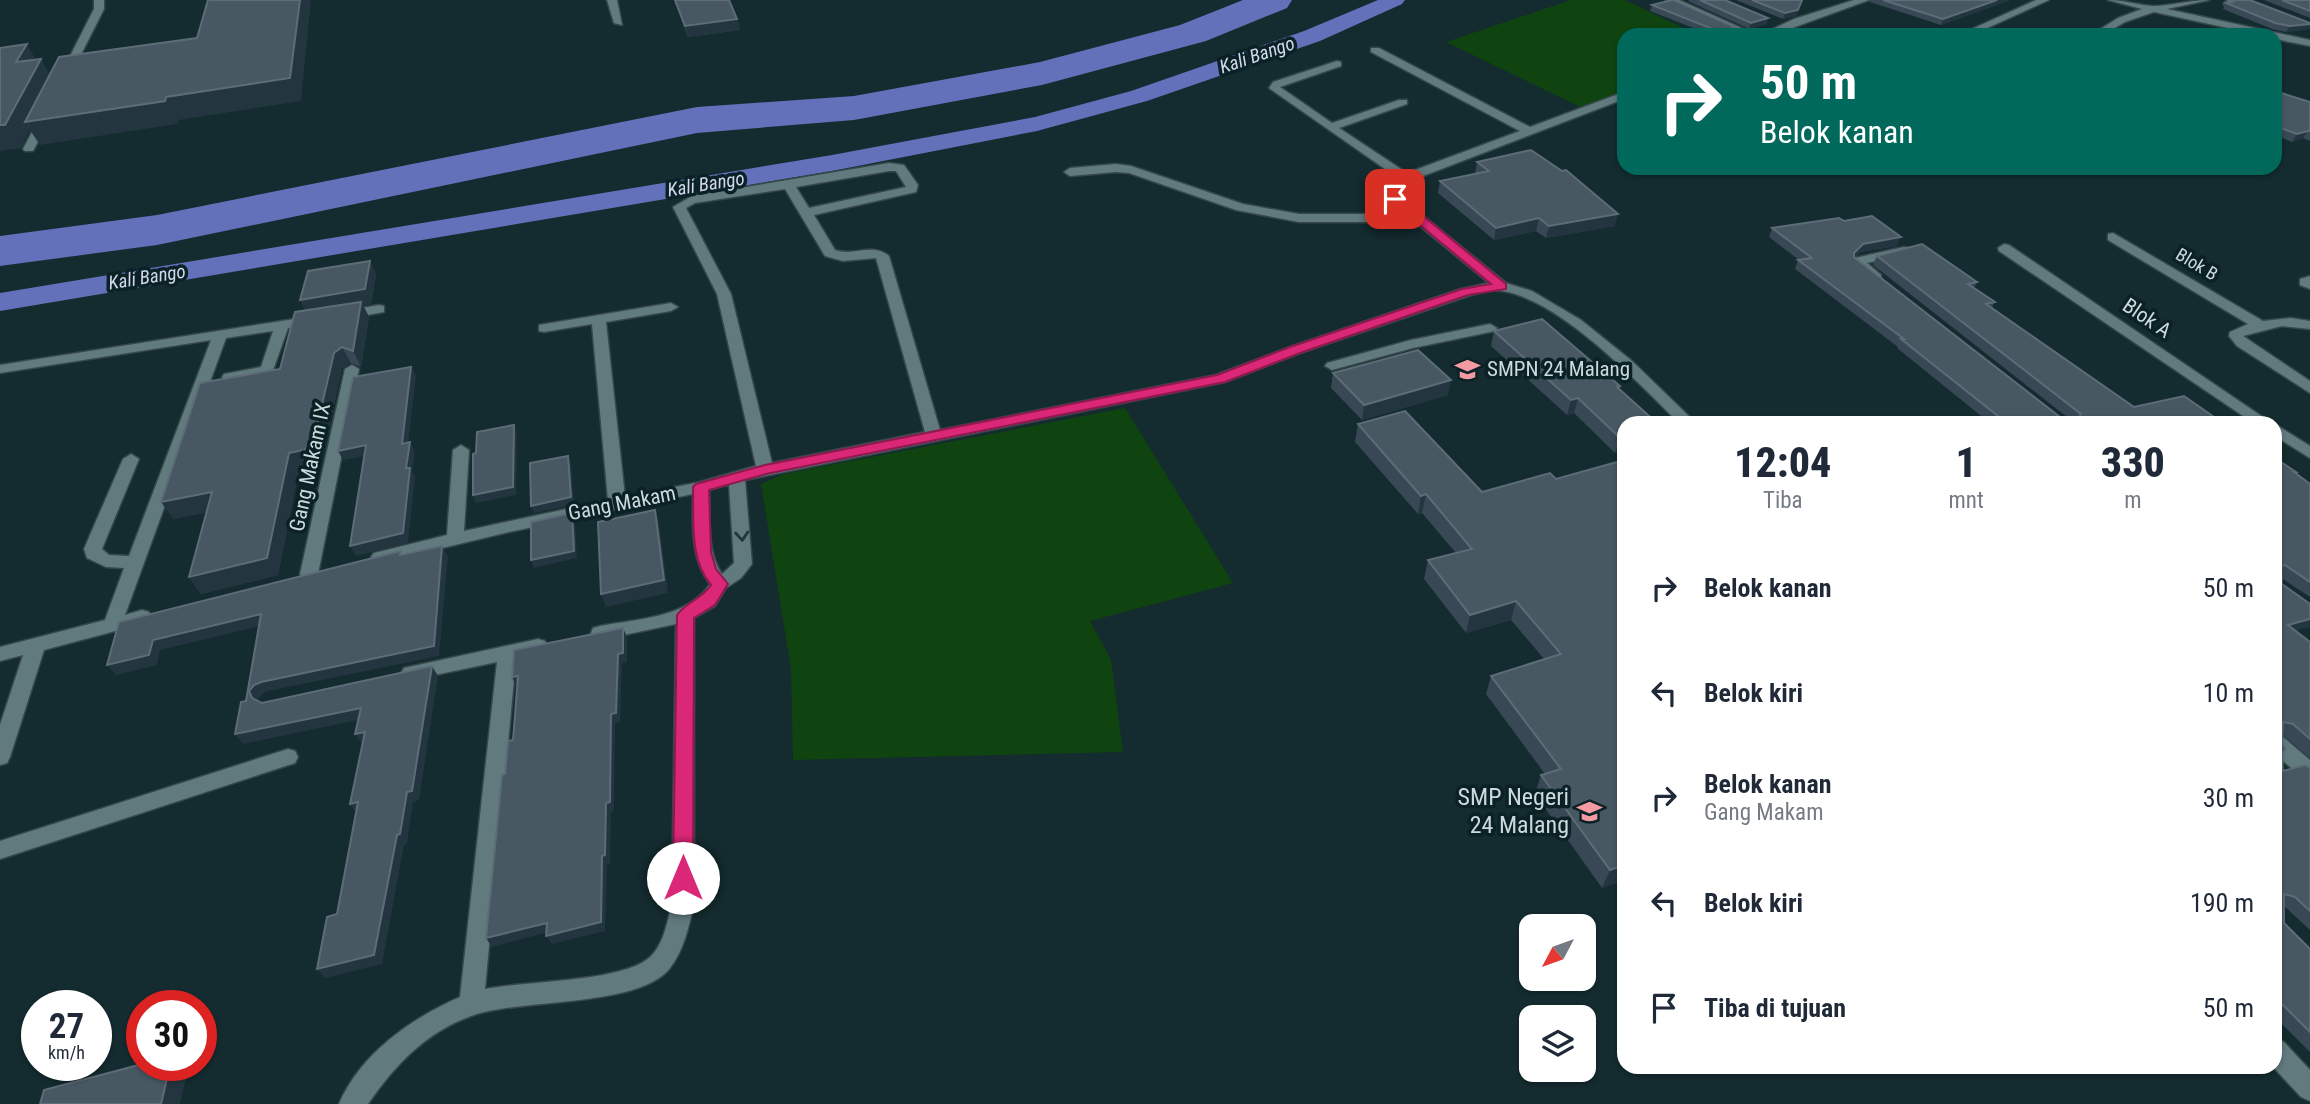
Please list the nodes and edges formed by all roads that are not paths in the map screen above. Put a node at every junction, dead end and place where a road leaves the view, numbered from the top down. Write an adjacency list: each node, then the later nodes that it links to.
1 (99, 0): 23 (street)
2 (612, 0): 10 (street)
3 (1671, 0): 12 (street)
4 (1864, 0): 11 (street)
5 (2044, 0): 14 (street)
6 (2113, 0): 8 (street)
7 (2204, 0): 8 (street)
8 (2152, 8): 15 (street); 16 (street)
9 (1772, 21): 11 (street)
10 (619, 23)
11 (1785, 26): 13 (street)
12 (1736, 28)
13 (1781, 28)
14 (1980, 28)
15 (2105, 28)
16 (2242, 28)
17 (2310, 34): 19 (street)
18 (2282, 37): 19 (street)
19 (2289, 38): 20 (street)
20 (2310, 43)
21 (1375, 50): 28 (street)
22 (1337, 64): 27 (street)
23 (58, 91)
24 (1617, 98): 28 (street)
25 (52, 102): 29 (street)
26 (1403, 102): 27 (street)
27 (1330, 127): 31 (street)
28 (1531, 132): 31 (street)
29 (29, 149)
30 (1070, 172): 34 (street)
31 (1406, 178): 34 (street)
32 (789, 185): 33 (street); 33 (street); 63 (street)
33 (806, 213): 59 (street)
34 (1415, 218): 39 (street)
35 (2113, 237): 45 (street, Blok B)
36 (2004, 248): 57 (street, Blok A)
37 (1910, 250): 38 (street)
38 (1885, 285)
39 (1501, 286): 43 (street, Gang Makam); 56 (street, Gang Makam)
40 (671, 307): 42 (street)
41 (380, 309): 44 (street)
42 (599, 319): 47 (street); 66 (street)
43 (1388, 319): 50 (street); 59 (street, Gang Makam)
44 (282, 325): 49 (street); 54 (street)
45 (2260, 325): 46 (street); 55 (street)
46 (2310, 325)
47 (544, 328)
48 (1490, 328): 50 (street)
49 (220, 335): 52 (street); 69 (street)
50 (1411, 344): 51 (street)
51 (1332, 366)
52 (0, 369)
53 (352, 369): 70 (street, Gang Makam IX)
54 (229, 377)
55 (2310, 388)
56 (1681, 416)
57 (2254, 416)
58 (2282, 434): 61 (street)
59 (934, 437): 63 (street, Gang Makam)
60 (461, 450): 67 (street)
61 (2310, 453)
62 (131, 459): 69 (street)
63 (765, 470): 64 (street, Gang Makam)
64 (737, 478): 65 (street, Gang Makam); 71 (street, one-way to 71)
65 (701, 487): 66 (street, Gang Makam); 71 (street)
66 (617, 504): 67 (street, Gang Makam)
67 (455, 539): 68 (street, Gang Makam)
68 (362, 561)
69 (135, 562): 74 (street)
70 (309, 574)
71 (720, 584): 73 (street)
72 (165, 611): 74 (street)
73 (685, 615): 75 (street); 87 (street)
74 (112, 625): 77 (street)
75 (583, 637)
76 (558, 642): 78 (street)
77 (36, 644): 79 (street); 82 (street)
78 (507, 653): 80 (street); 87 (street)
79 (0, 654)
80 (388, 678)
81 (2282, 747): 84 (street)
82 (0, 757)
83 (288, 757): 86 (street)
84 (2305, 768): 85 (street)
85 (2282, 770)
86 (0, 850)
87 (471, 1004): 90 (street)
88 (2282, 1059): 89 (street)
89 (2310, 1088)
90 (352, 1104)

